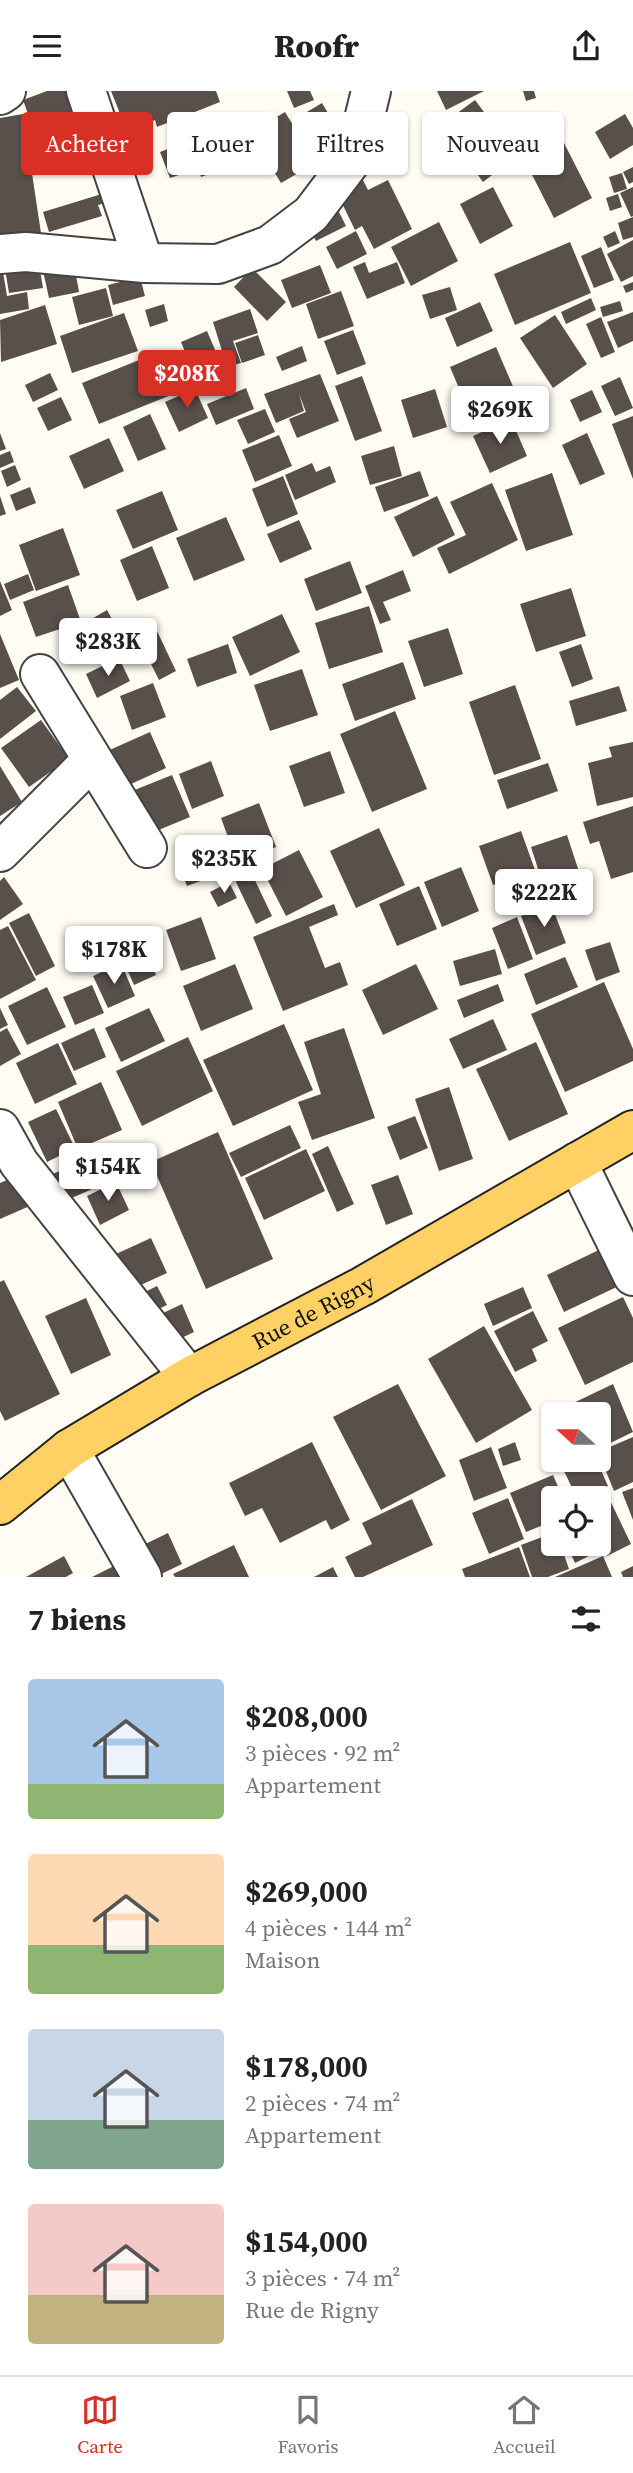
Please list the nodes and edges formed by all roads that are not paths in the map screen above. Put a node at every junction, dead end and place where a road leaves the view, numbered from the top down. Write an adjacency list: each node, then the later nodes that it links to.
1 (6, 91): 4 (street)
2 (86, 91): 6 (street)
3 (371, 91): 6 (street)
4 (0, 95)
5 (0, 254): 6 (street)
6 (144, 263)
7 (40, 674): 8 (street)
8 (92, 760): 9 (street); 10 (street)
9 (147, 848)
10 (0, 852)
11 (0, 1129): 15 (street)
12 (633, 1130): 13 (main road, Rue de Rigny)
13 (577, 1162): 14 (street); 15 (main road, Rue de Rigny)
14 (633, 1276)
15 (189, 1377): 16 (main road, Rue de Rigny)
16 (69, 1449): 17 (main road, Rue de Rigny); 18 (street)
17 (0, 1506)
18 (142, 1577)

